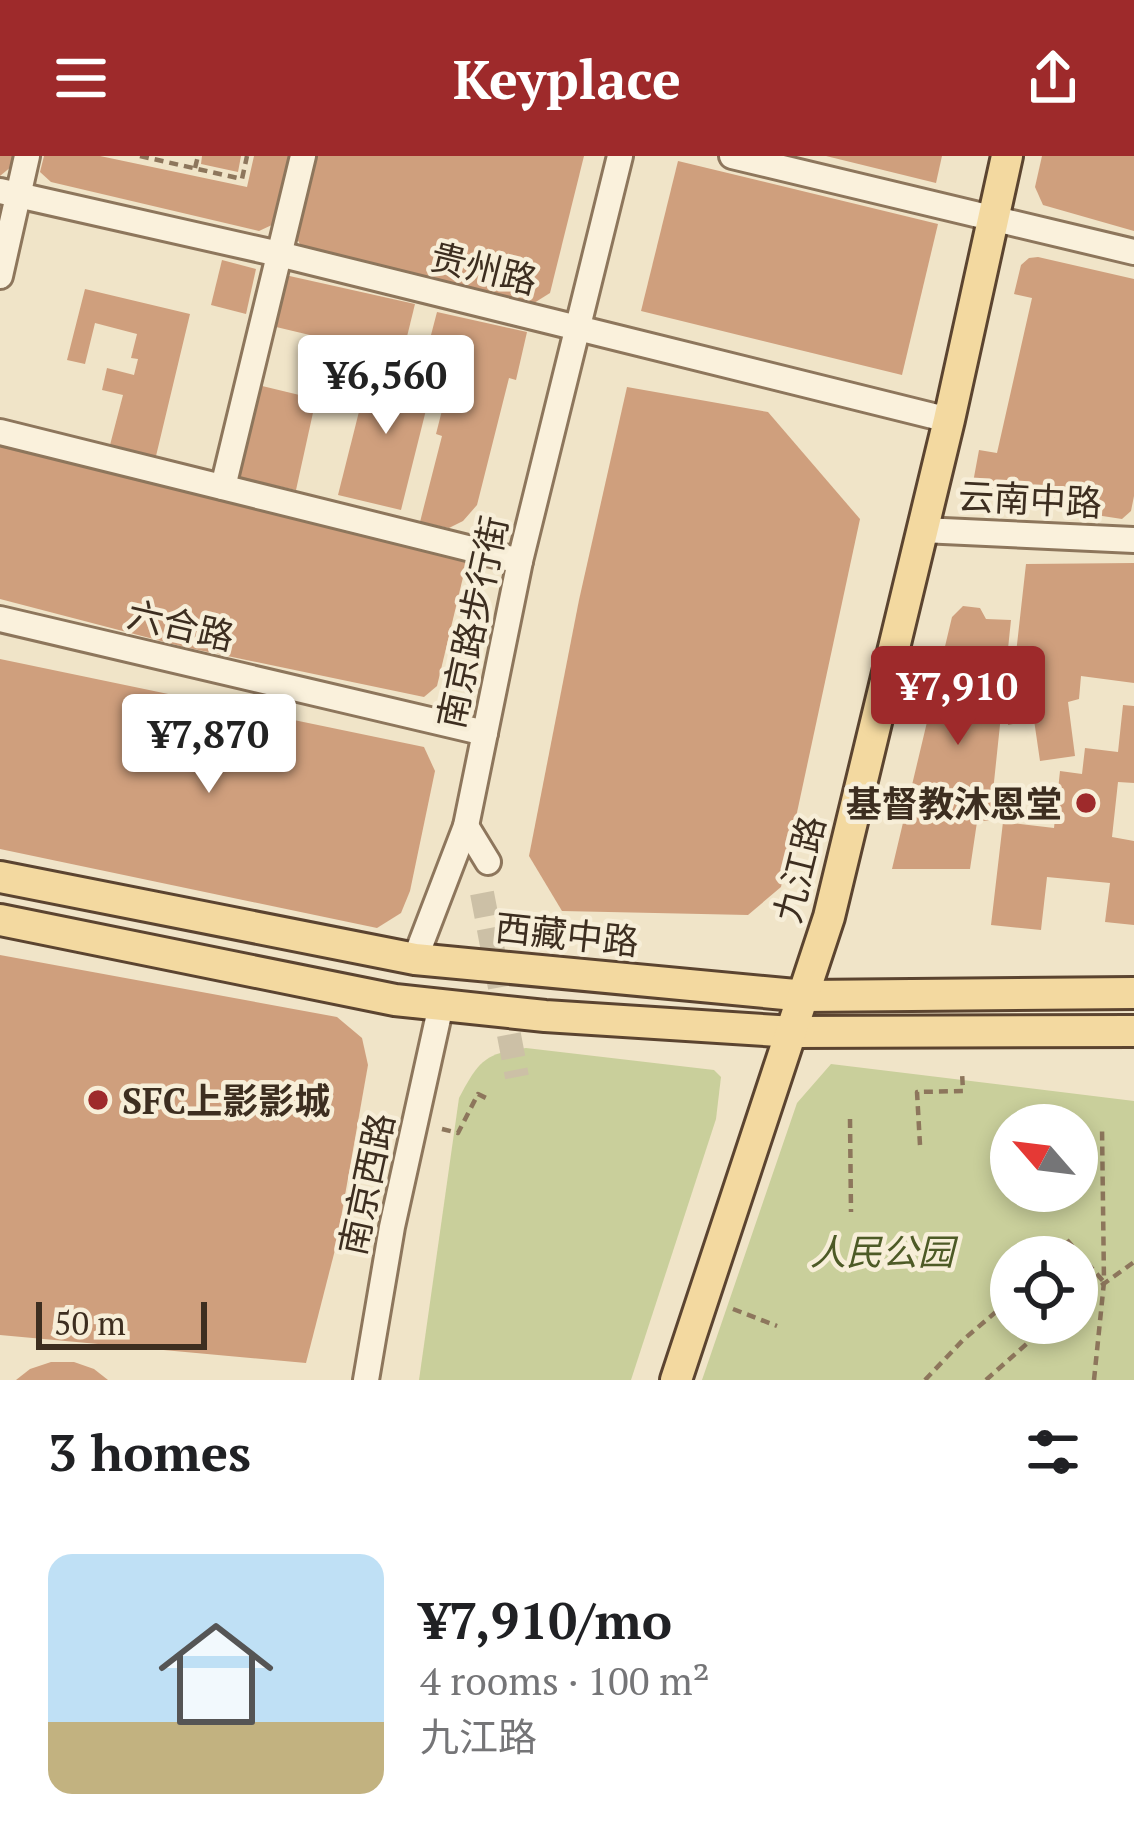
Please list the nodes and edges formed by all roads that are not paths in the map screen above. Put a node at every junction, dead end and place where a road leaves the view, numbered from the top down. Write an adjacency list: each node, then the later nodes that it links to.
1 (26, 156): 6 (street)
2 (303, 156): 9 (street)
3 (620, 156): 11 (street, 南京路步行街)
4 (732, 156): 7 (street)
5 (1006, 156): 7 (main road, 九江路)
6 (9, 193): 9 (street, 贵州路); 10 (street)
7 (993, 216): 8 (street); 12 (main road, 九江路)
8 (1134, 251)
9 (279, 254): 11 (street, 贵州路); 14 (street)
10 (0, 276)
11 (578, 329): 12 (street, 贵州路); 17 (street, 南京路步行街)
12 (949, 420): 15 (main road, 九江路)
13 (0, 432): 14 (street)
14 (223, 487): 17 (street)
15 (922, 530): 16 (street, 云南中路); 26 (main road, 九江路)
16 (1134, 540)
17 (520, 561): 19 (street, 南京路步行街)
18 (0, 619): 19 (street, 六合路)
19 (484, 733): 20 (street, 南京路步行街)
20 (466, 826): 21 (street); 24 (street, 南京路步行街)
21 (488, 862)
22 (0, 877): 24 (main road, 西藏中路)
23 (0, 920): 27 (main road)
24 (415, 959): 26 (main road, 西藏中路)
25 (1134, 993): 26 (main road, 西藏中路)
26 (806, 996): 29 (main road, 九江路)
27 (441, 1005): 29 (main road); 30 (street, 南京西路)
28 (1134, 1031): 29 (main road)
29 (794, 1032): 31 (main road, 九江路)
30 (366, 1380)
31 (676, 1380)

